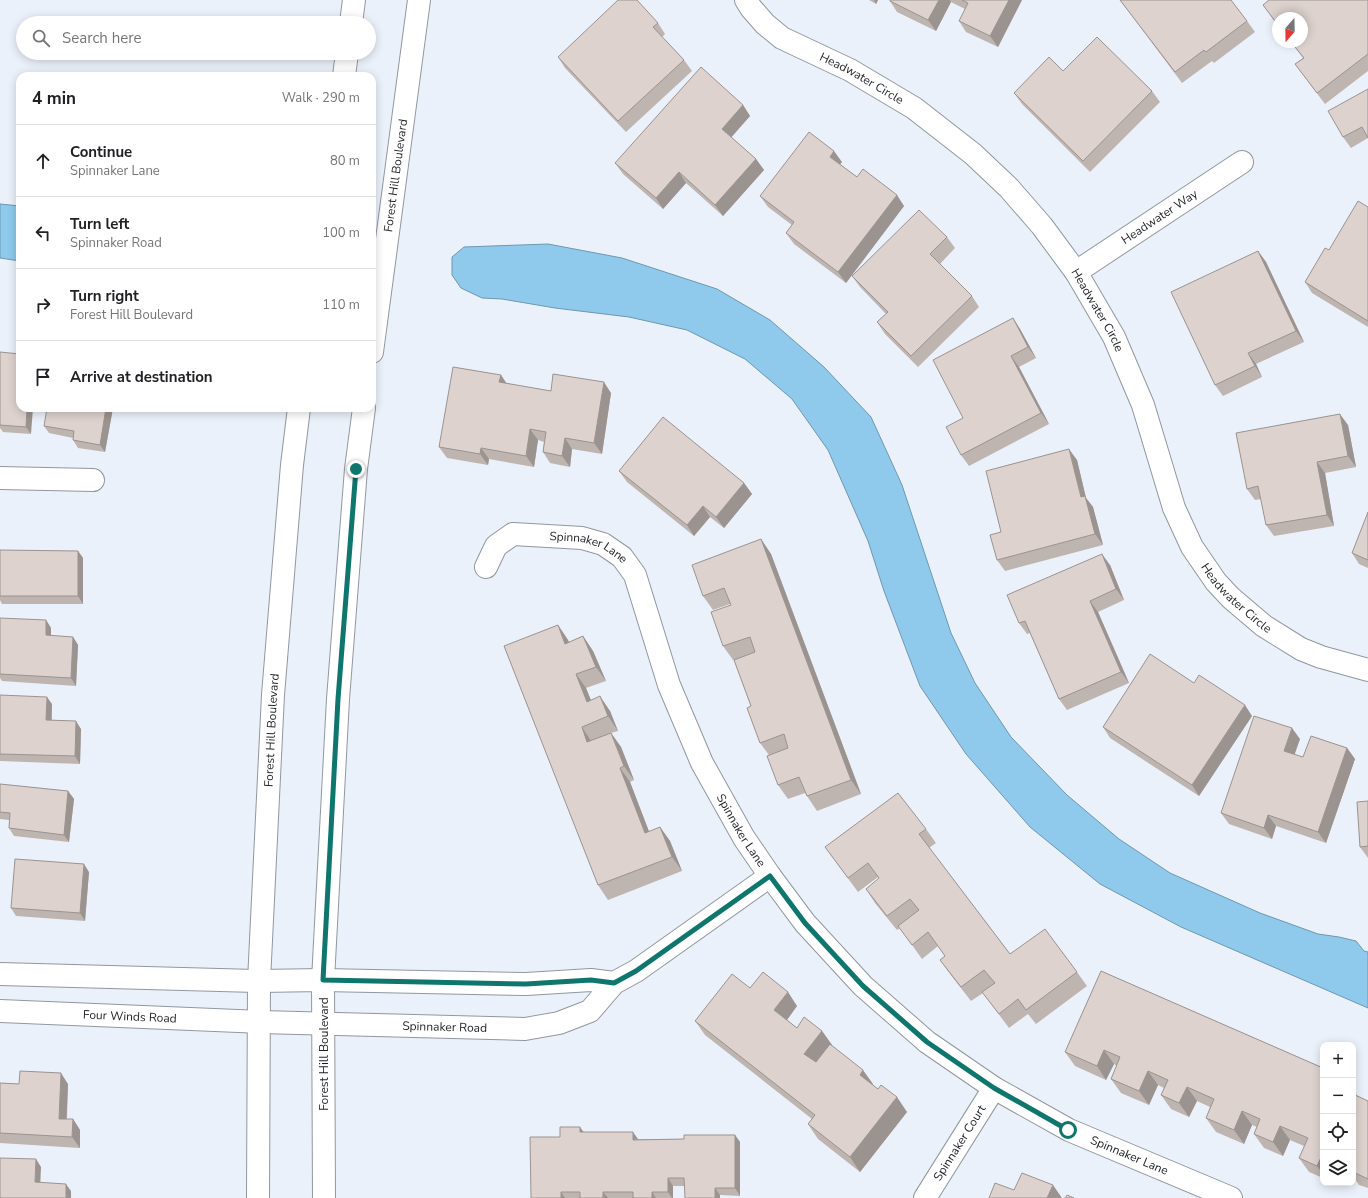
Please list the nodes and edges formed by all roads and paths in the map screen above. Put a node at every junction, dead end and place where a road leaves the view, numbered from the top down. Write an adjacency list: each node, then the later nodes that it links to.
1 (354, 0): 4 (street)
2 (419, 0): 9 (street, Forest Hill Boulevard)
3 (746, 0): 8 (street, Headwater Circle)
4 (352, 16)
5 (346, 60): 6 (street)
6 (345, 72)
7 (1242, 162): 8 (street, Headwater Way)
8 (1076, 272): 15 (street, Headwater Circle)
9 (376, 322)
10 (299, 412): 18 (street, Forest Hill Boulevard)
11 (363, 412): 19 (street, Forest Hill Boulevard)
12 (0, 478): 13 (street)
13 (93, 480)
14 (486, 567): 16 (street, Spinnaker Lane)
15 (1368, 670)
16 (770, 876): 20 (street, Spinnaker Road); 24 (street, Spinnaker Lane)
17 (0, 974): 18 (street)
18 (259, 980): 19 (street); 22 (street, Forest Hill Boulevard)
19 (323, 980): 20 (street); 23 (street, Forest Hill Boulevard)
20 (614, 983): 23 (street, Spinnaker Road)
21 (0, 1010): 22 (street, Four Winds Road)
22 (260, 1022): 23 (street, Spinnaker Road); 25 (street, Forest Hill Boulevard)
23 (324, 1024): 26 (street, Forest Hill Boulevard)
24 (994, 1088): 27 (street, Spinnaker Court); 28 (street, Spinnaker Lane)
25 (258, 1198)
26 (324, 1198)
27 (925, 1198)
28 (1231, 1198)

